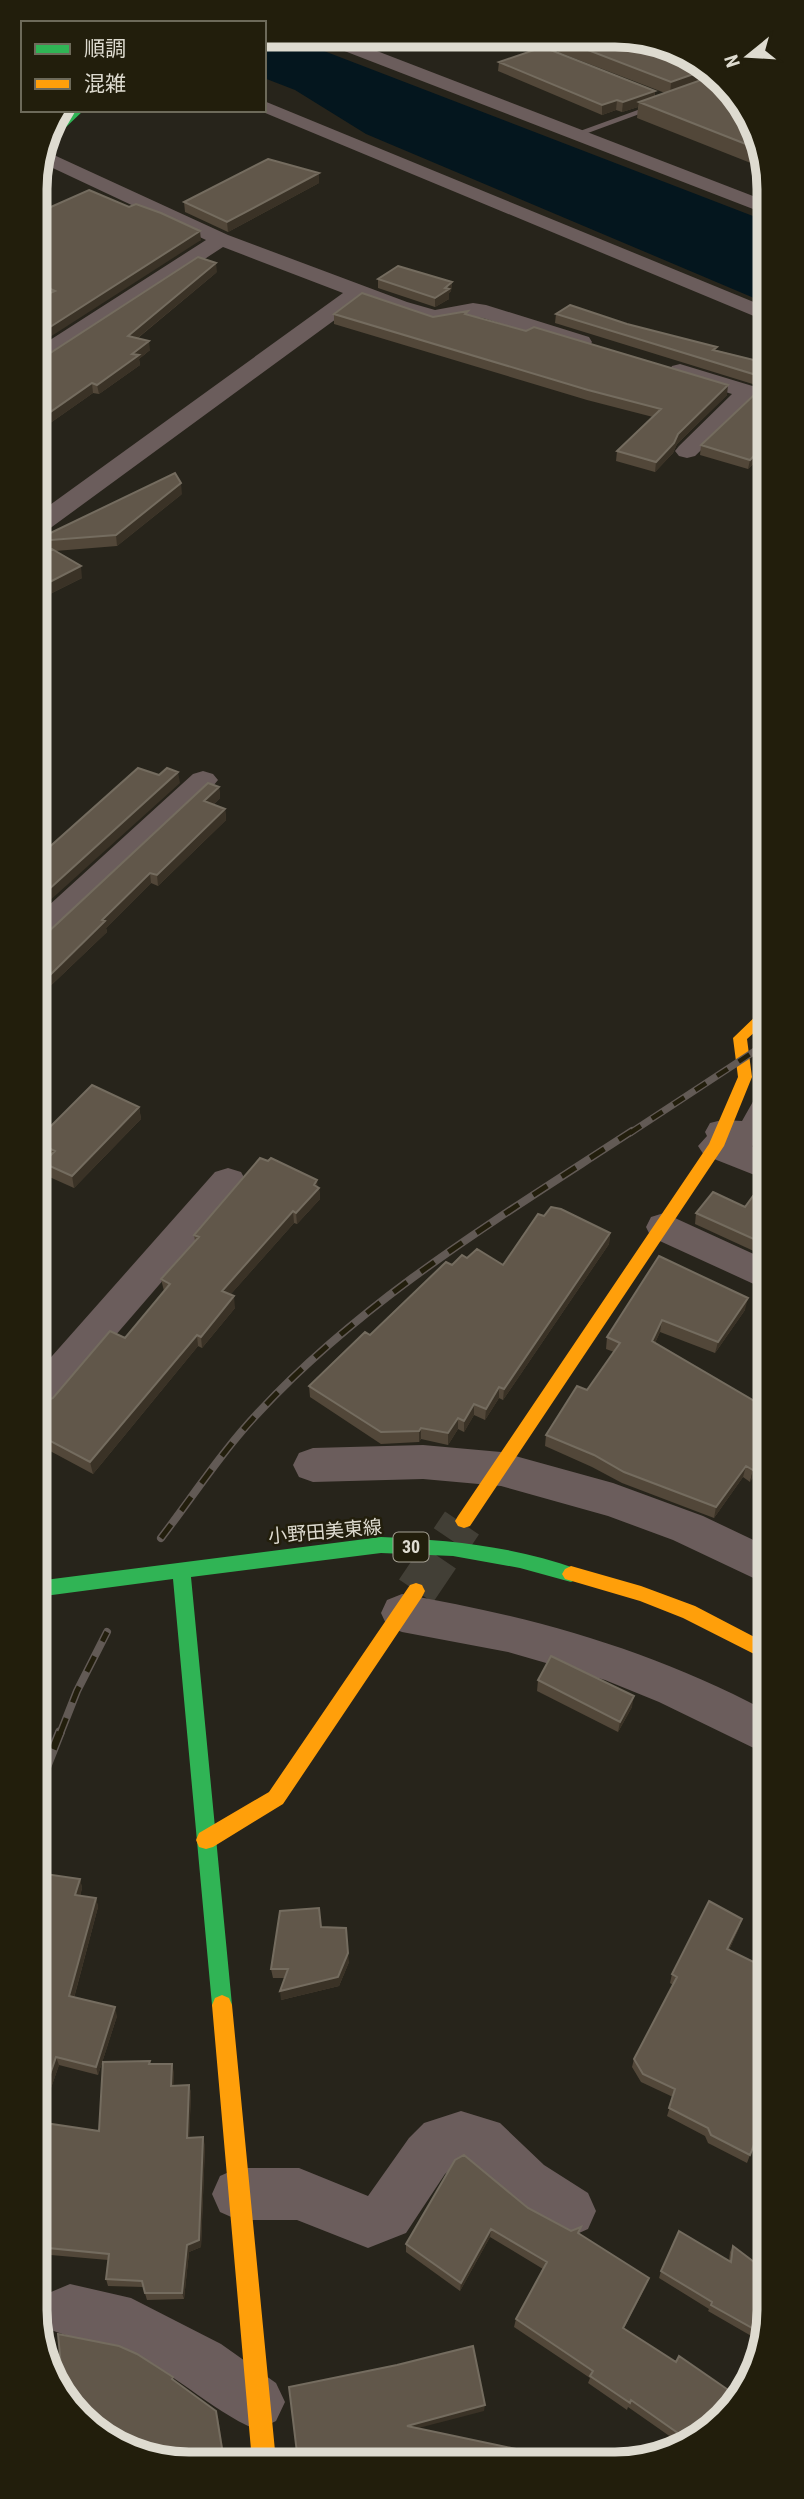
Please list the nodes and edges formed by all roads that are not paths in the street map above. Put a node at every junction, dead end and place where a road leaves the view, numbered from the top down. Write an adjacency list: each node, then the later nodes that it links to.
1 (350, 47): 8 (street)
2 (533, 47): 3 (lane)
3 (569, 61)
4 (658, 96): 8 (lane)
5 (266, 107): 13 (street)
6 (78, 112): 7 (street)
7 (60, 130)
8 (574, 135): 10 (street)
9 (50, 160): 11 (street)
10 (757, 205)
11 (221, 239): 12 (street); 15 (street)
12 (359, 292): 14 (street); 19 (street)
13 (757, 311)
14 (604, 349)
15 (48, 351)
16 (666, 367): 17 (street)
17 (757, 395): 18 (street)
18 (687, 451)
19 (48, 518)
20 (203, 780): 21 (street)
21 (48, 924)
22 (757, 1023): 24 (street)
23 (757, 1126): 24 (street)
24 (719, 1139): 25 (street); 27 (street)
25 (757, 1161)
26 (228, 1181): 29 (street)
27 (664, 1227): 28 (street); 31 (street)
28 (756, 1271)
29 (47, 1387)
30 (313, 1465): 31 (street)
31 (501, 1469): 32 (street); 33 (street)
32 (464, 1521)
33 (756, 1561)
34 (181, 1569): 35 (street, 小野田美東線 / 30); 37 (street, 小野田美東線 / 30); 39 (street)
35 (47, 1588)
36 (409, 1602): 38 (street); 39 (street)
37 (756, 1647)
38 (756, 1729)
39 (206, 1840): 40 (street)
40 (238, 2194): 41 (street); 43 (street)
41 (570, 2211)
42 (70, 2311): 43 (street)
43 (257, 2402): 44 (street)
44 (263, 2452)

